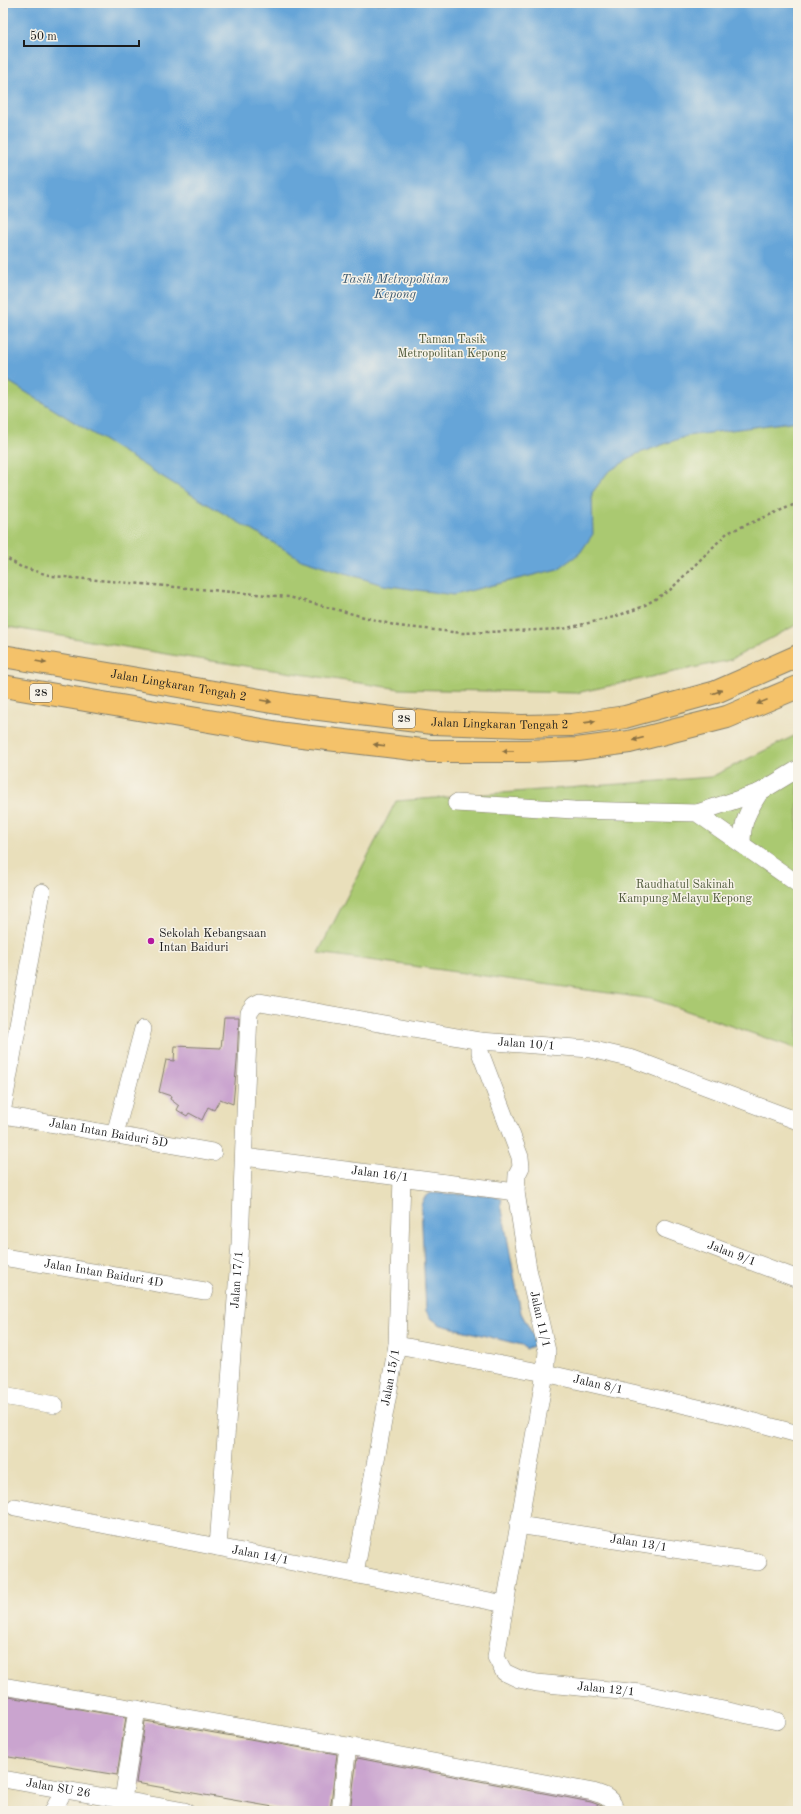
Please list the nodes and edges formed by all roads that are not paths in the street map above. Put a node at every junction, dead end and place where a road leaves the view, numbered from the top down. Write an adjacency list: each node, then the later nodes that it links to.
1 (3, 656): 2 (highway, Jalan Lingkaran Tengah 2 / 28, one-way to 2)
2 (798, 656)
3 (3, 686): 4 (highway, Jalan Lingkaran Tengah 2 / 28, one-way to 3)
4 (798, 687)
5 (798, 769): 6 (street)
6 (760, 792): 8 (street); 9 (street)
7 (456, 803): 8 (street)
8 (697, 813): 9 (street)
9 (742, 844): 10 (street)
10 (798, 884)
11 (42, 892): 15 (street)
12 (249, 1012): 14 (street, Jalan 10/1); 21 (street, Jalan 17/1)
13 (143, 1029): 19 (street)
14 (480, 1041): 18 (street, Jalan 10/1); 23 (street, Jalan 11/1)
15 (6, 1075): 16 (street)
16 (3, 1107)
17 (3, 1115): 19 (street, Jalan Intan Baiduri 5D)
18 (798, 1121)
19 (115, 1134): 20 (street, Jalan Intan Baiduri 5D)
20 (213, 1152)
21 (244, 1157): 22 (street, Jalan 16/1); 35 (street, Jalan 17/1)
22 (402, 1177): 23 (street, Jalan 16/1); 28 (street, Jalan 15/1)
23 (516, 1192): 29 (street, Jalan 11/1)
24 (665, 1229): 26 (street, Jalan 9/1)
25 (3, 1257): 27 (street, Jalan Intan Baiduri 4D)
26 (798, 1279)
27 (205, 1291)
28 (397, 1345): 29 (street, Jalan 8/1); 37 (street, Jalan 15/1)
29 (545, 1373): 32 (street, Jalan 8/1); 34 (street, Jalan 11/1)
30 (3, 1396): 31 (street)
31 (55, 1405)
32 (798, 1434)
33 (15, 1507): 35 (street, Jalan 14/1)
34 (518, 1526): 36 (street, Jalan 13/1); 38 (street, Jalan 11/1)
35 (218, 1547): 37 (street, Jalan 14/1)
36 (758, 1562)
37 (355, 1574): 38 (street, Jalan 14/1)
38 (504, 1604): 41 (street, Jalan 12/1)
39 (3, 1686): 40 (street)
40 (137, 1709): 42 (street); 45 (street)
41 (777, 1721)
42 (348, 1746): 49 (street); 50 (street)
43 (3, 1779): 44 (street, Jalan SU 26)
44 (64, 1790): 45 (street, Jalan SU 26); 47 (street)
45 (123, 1800): 46 (street, Jalan SU 26)
46 (155, 1808): 48 (street, Jalan SU 26)
47 (53, 1811)
48 (185, 1811)
49 (340, 1811)
50 (615, 1811)

